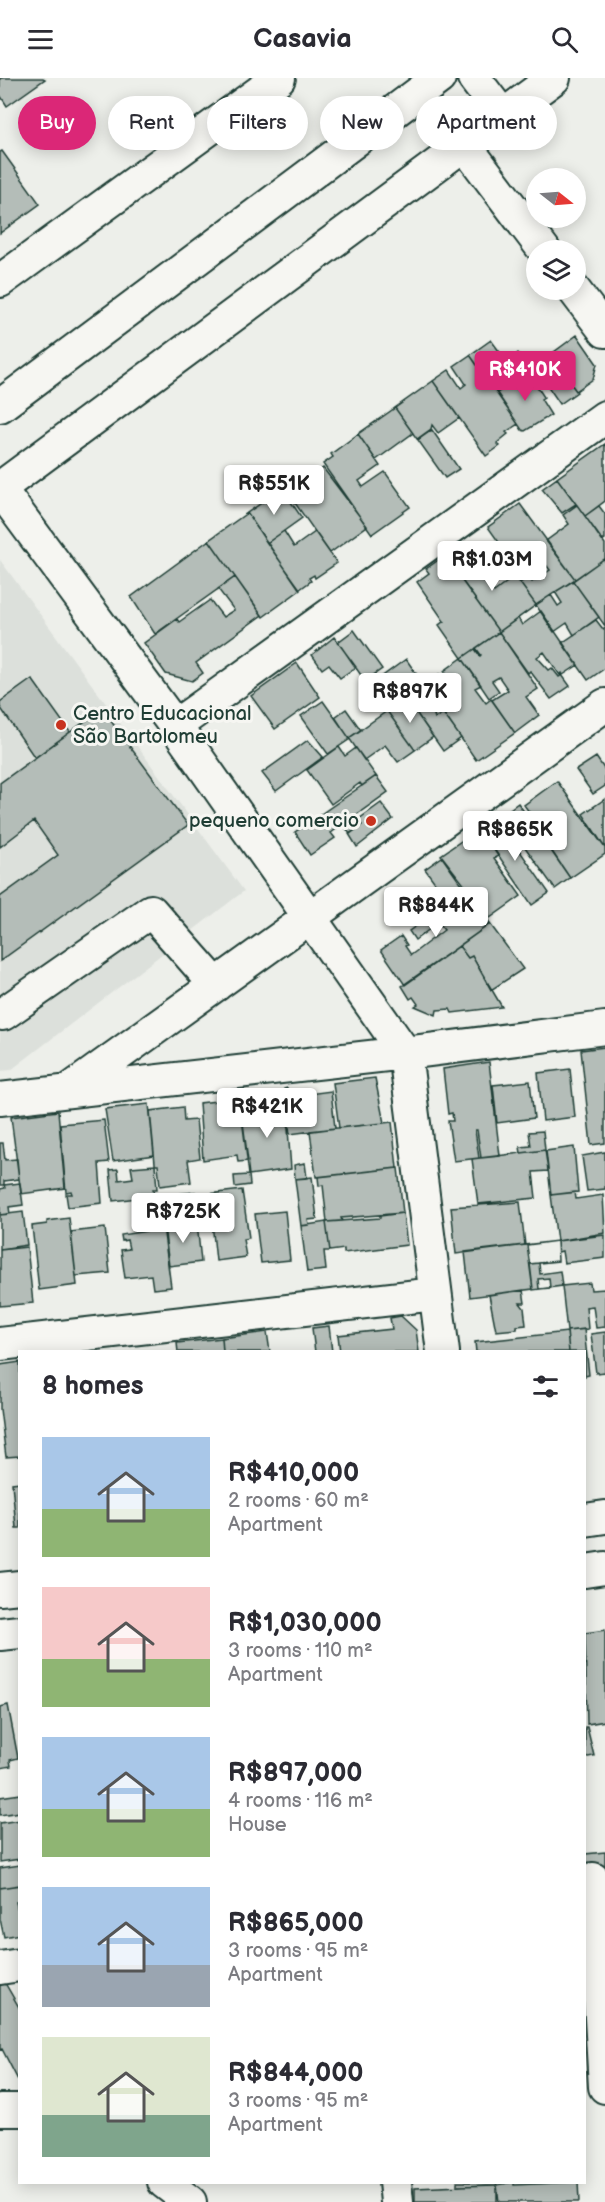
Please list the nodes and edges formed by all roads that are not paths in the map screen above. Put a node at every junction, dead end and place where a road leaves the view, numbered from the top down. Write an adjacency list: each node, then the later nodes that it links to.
1 (279, 78): 10 (street)
2 (474, 78): 5 (street)
3 (554, 78): 6 (street)
4 (428, 81): 13 (street)
5 (488, 96)
6 (530, 96)
7 (454, 150): 15 (street)
8 (468, 150): 9 (street)
9 (536, 240)
10 (0, 281)
11 (582, 300): 12 (street)
12 (605, 331)
13 (0, 406)
14 (605, 417): 17 (street)
15 (0, 489): 17 (street)
16 (605, 705): 18 (street)
17 (175, 726): 18 (street)
18 (309, 918): 19 (street); 22 (street)
19 (216, 985): 20 (street); 23 (street)
20 (3, 1014)
21 (605, 1028): 22 (street)
22 (405, 1053): 23 (street); 25 (street)
23 (68, 1091): 24 (street)
24 (0, 1099)
25 (435, 1294): 26 (street); 27 (street)
26 (0, 1344)
27 (444, 1350)
28 (605, 1517): 29 (street)
29 (586, 1520)
30 (605, 1568): 31 (street)
31 (586, 1571)
32 (18, 1587): 33 (street)
33 (0, 1589)
34 (18, 1632): 35 (street)
35 (0, 1634)
36 (594, 1879): 39 (street)
37 (18, 1965): 38 (street)
38 (0, 1968)
39 (605, 2087)
40 (0, 2110): 41 (street)
41 (18, 2110)
42 (167, 2184): 44 (street)
43 (395, 2184): 45 (street)
44 (190, 2202)
45 (397, 2202)

